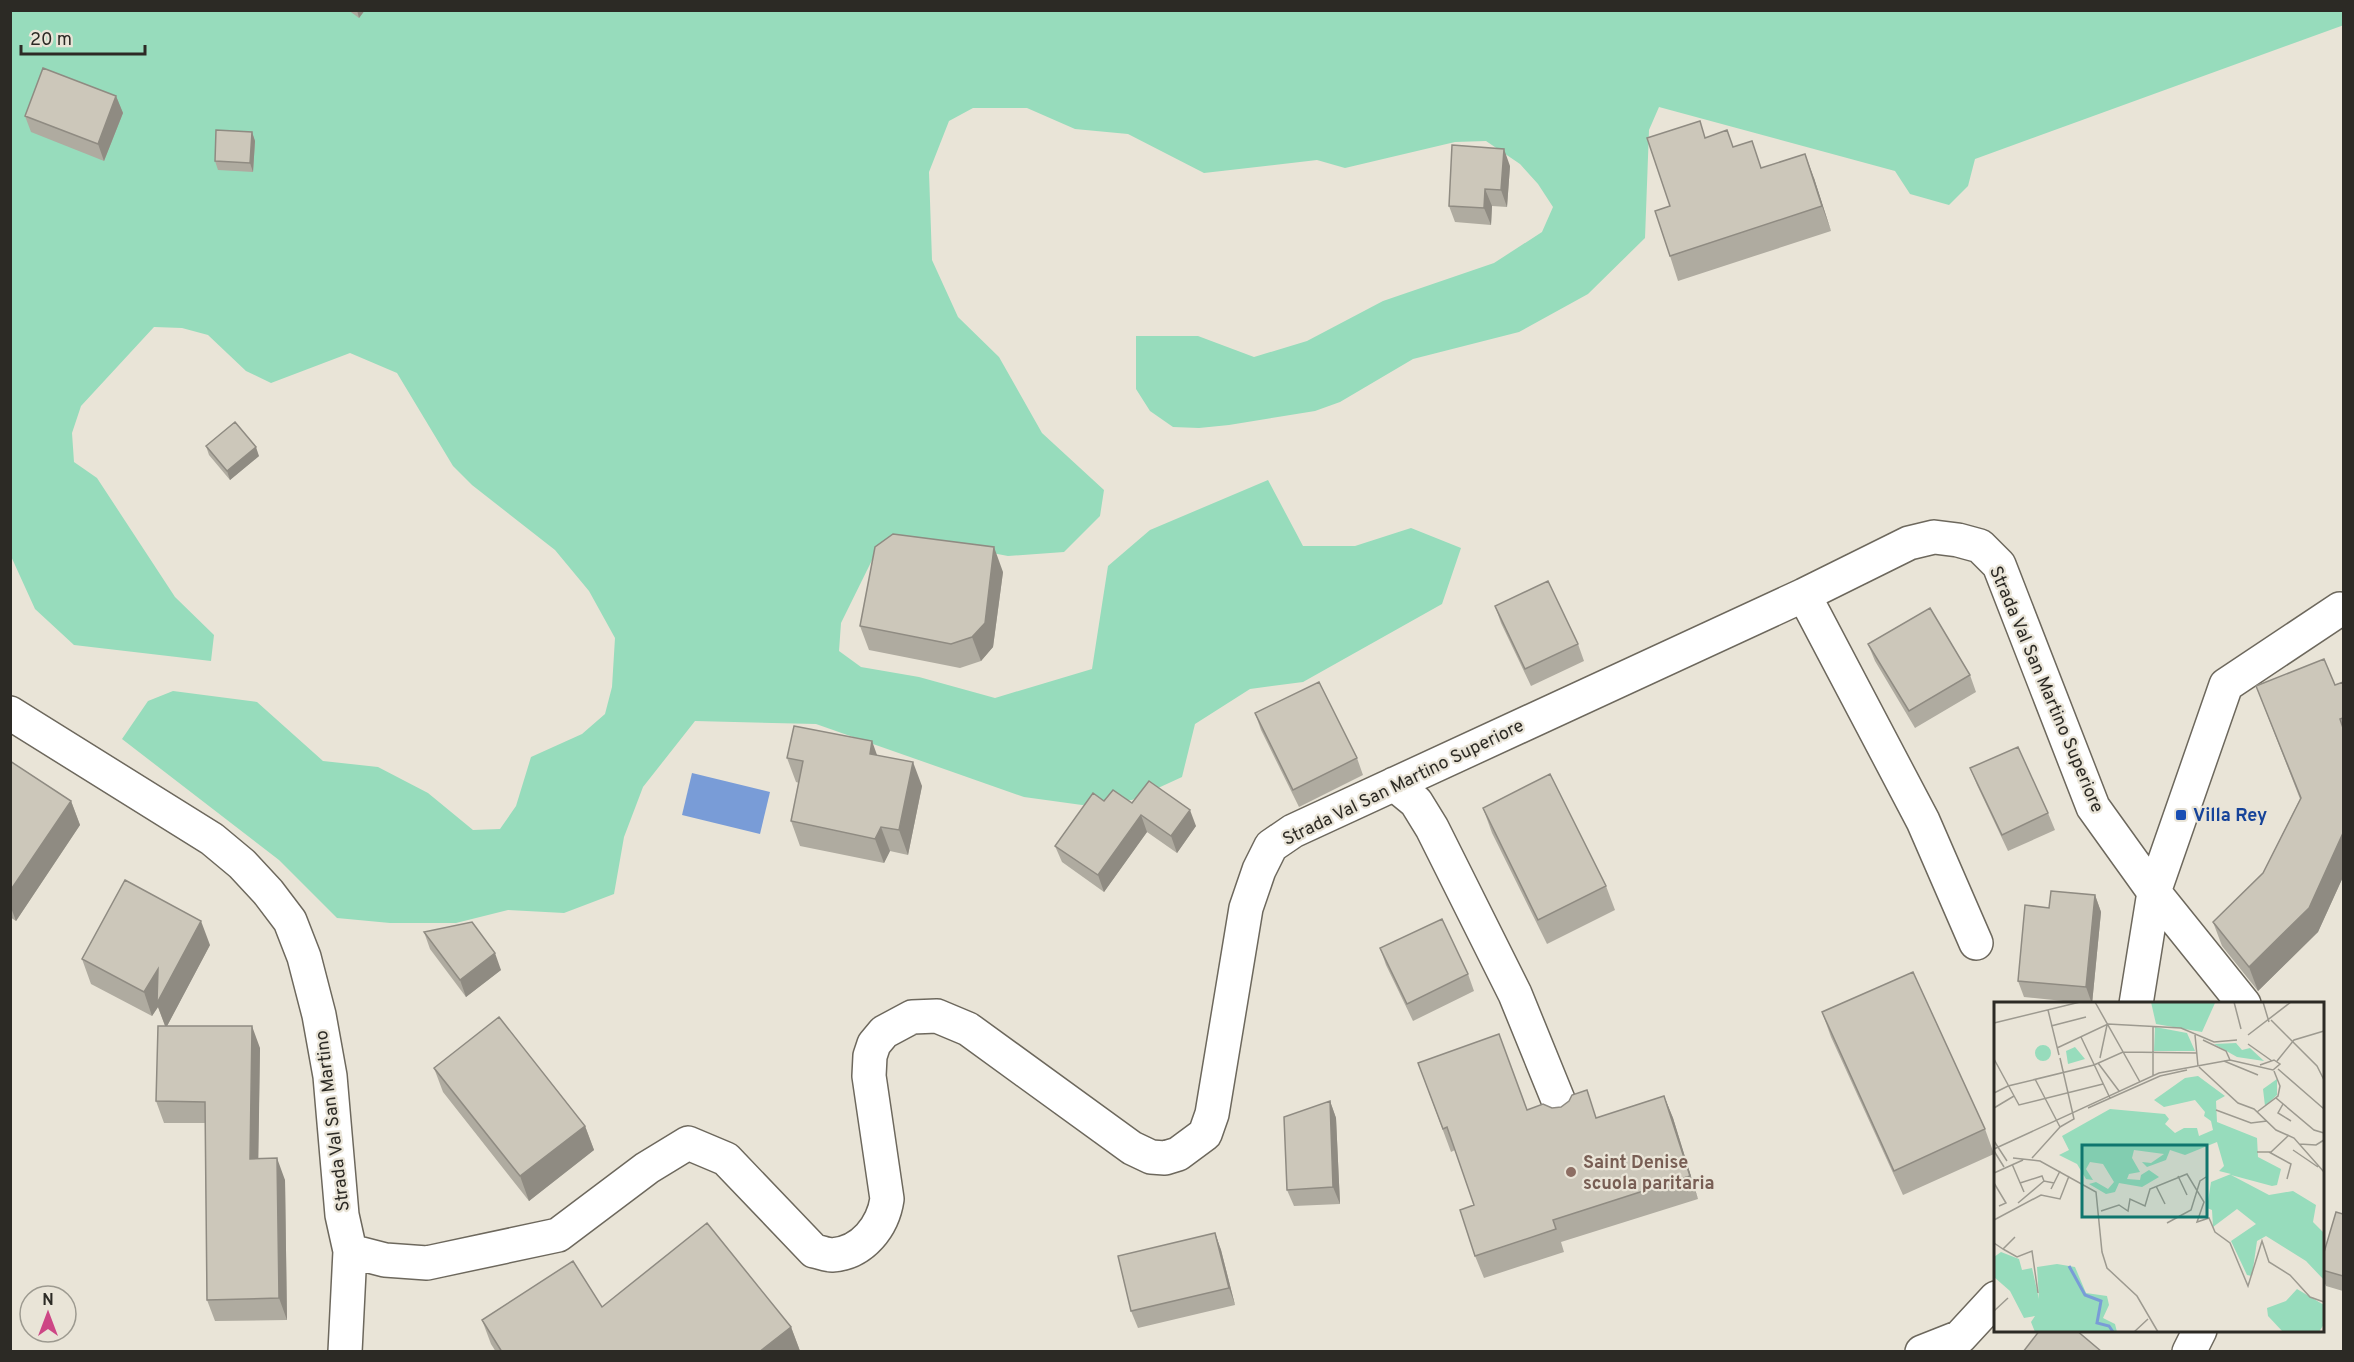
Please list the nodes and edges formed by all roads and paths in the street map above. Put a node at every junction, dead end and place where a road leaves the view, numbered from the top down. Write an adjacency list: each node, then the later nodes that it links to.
1 (1804, 595): 4 (street, Strada Val San Martino Superiore); 5 (street, Strada Val San Martino Superiore); 6 (street)
2 (2340, 609): 5 (street)
3 (10, 713): 10 (street, Strada Val San Martino)
4 (1394, 784): 9 (street); 10 (street, Strada Val San Martino Superiore)
5 (2154, 891): 7 (street); 8 (street, Strada Val San Martino Superiore)
6 (1976, 943)
7 (2136, 1002)
8 (2242, 1002)
9 (1563, 1112)
10 (350, 1251): 13 (street, Strada Val San Martino)
11 (1994, 1299): 14 (street)
12 (2199, 1332): 15 (street)
13 (345, 1352)
14 (1923, 1352)
15 (2189, 1352)

